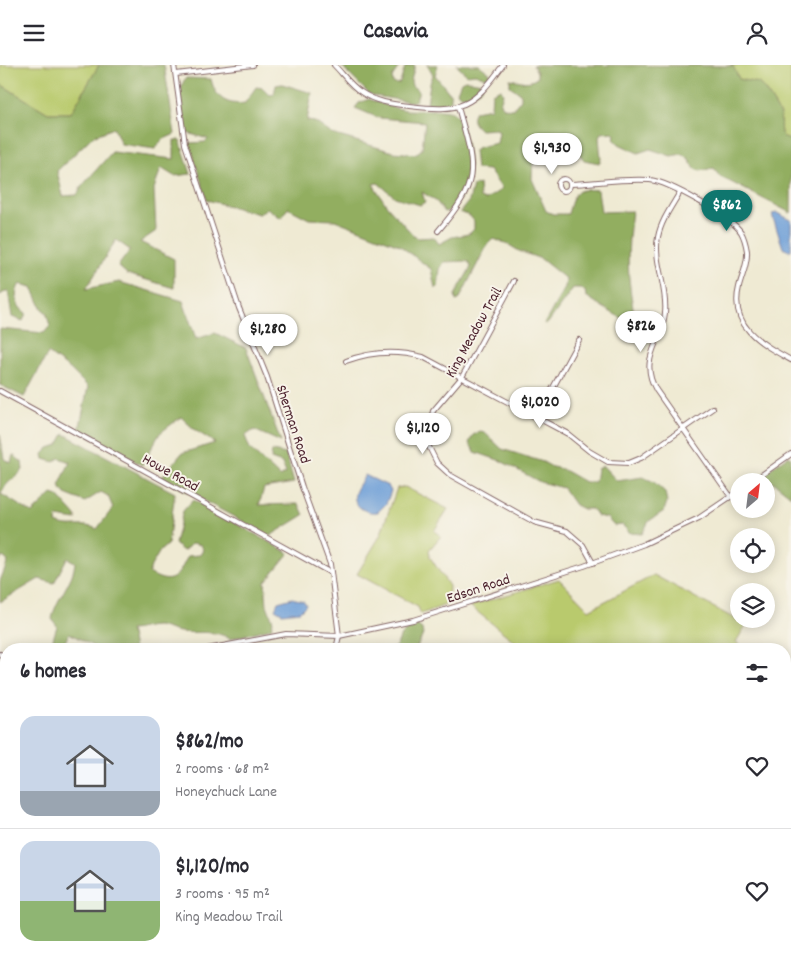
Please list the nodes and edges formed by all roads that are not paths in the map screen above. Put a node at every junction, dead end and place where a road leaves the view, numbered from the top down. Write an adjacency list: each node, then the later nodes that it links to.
1 (174, 65): 5 (street, Sherman Road)
2 (253, 65): 5 (street)
3 (334, 65): 6 (street)
4 (503, 65): 6 (street)
5 (176, 74): 23 (street, Sherman Road)
6 (458, 107): 9 (street)
7 (571, 184): 8 (street)
8 (680, 192): 12 (street); 18 (street)
9 (438, 231)
10 (514, 281): 14 (street, King Meadow Trail)
11 (579, 340): 17 (street)
12 (791, 360)
13 (346, 361): 14 (street)
14 (462, 377): 17 (street); 22 (street, King Meadow Trail)
15 (0, 391): 23 (street, Howe Road)
16 (713, 408): 18 (street)
17 (537, 417): 18 (street)
18 (683, 429): 21 (street)
19 (791, 455): 20 (street)
20 (765, 473)
21 (730, 497): 22 (street, Edson Road)
22 (593, 563): 24 (street, Edson Road)
23 (331, 573): 24 (street, Sherman Road)
24 (339, 636): 25 (street, Edson Road); 26 (street, Sherman Road)
25 (239, 643)
26 (337, 643)

